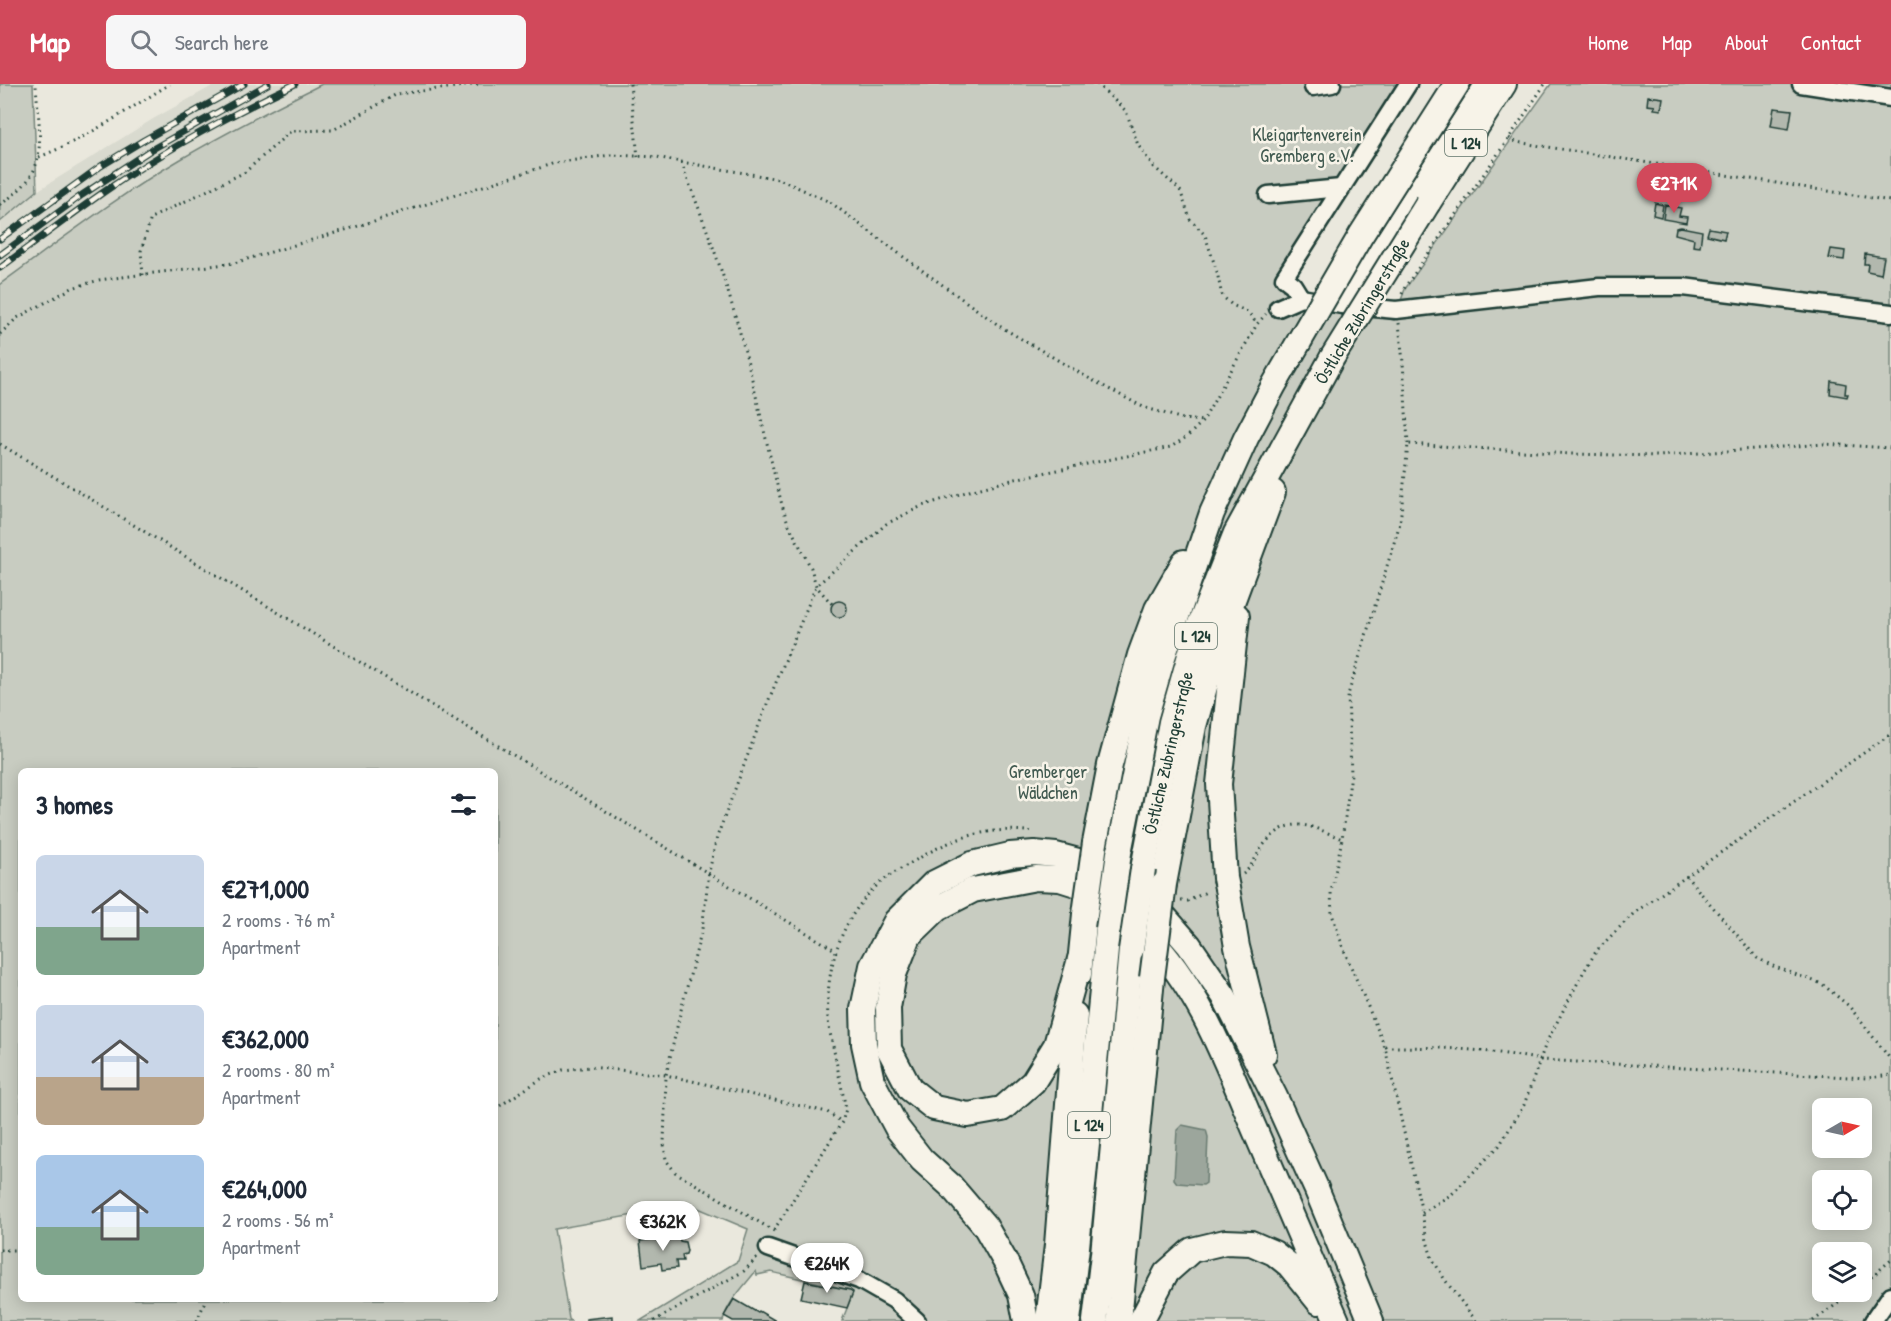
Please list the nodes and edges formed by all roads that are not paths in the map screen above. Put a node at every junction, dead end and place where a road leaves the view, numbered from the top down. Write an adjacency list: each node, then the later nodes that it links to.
1 (1332, 84): 7 (lane)
2 (1408, 84): 9 (lane)
3 (1456, 84): 16 (highway, Östliche Zubringerstraße / L 124, bridge)
4 (1483, 84): 12 (lane)
5 (1504, 84): 15 (highway, Östliche Zubringerstraße / L 124, bridge)
6 (1801, 84): 8 (lane)
7 (1313, 87)
8 (1891, 98)
9 (1341, 188): 10 (lane); 11 (lane)
10 (1268, 195)
11 (1301, 298): 12 (lane); 13 (lane)
12 (1342, 305): 14 (lane)
13 (1278, 308)
14 (1891, 313)
15 (1298, 421): 17 (highway); 26 (highway, Östliche Zubringerstraße / L 124, bridge)
16 (1212, 513): 18 (highway, bridge); 25 (highway, Östliche Zubringerstraße / L 124, bridge)
17 (1239, 584): 19 (highway); 27 (highway, bridge)
18 (1080, 959): 24 (highway); 29 (highway)
19 (1275, 1097): 23 (highway); 30 (highway)
20 (768, 1248): 22 (lane)
21 (1891, 1295): 31 (lane)
22 (917, 1321)
23 (1026, 1321)
24 (1048, 1321)
25 (1068, 1321)
26 (1095, 1321)
27 (1119, 1321)
28 (1141, 1321): 29 (highway)
29 (1334, 1321)
30 (1371, 1321)
31 (1873, 1321)

